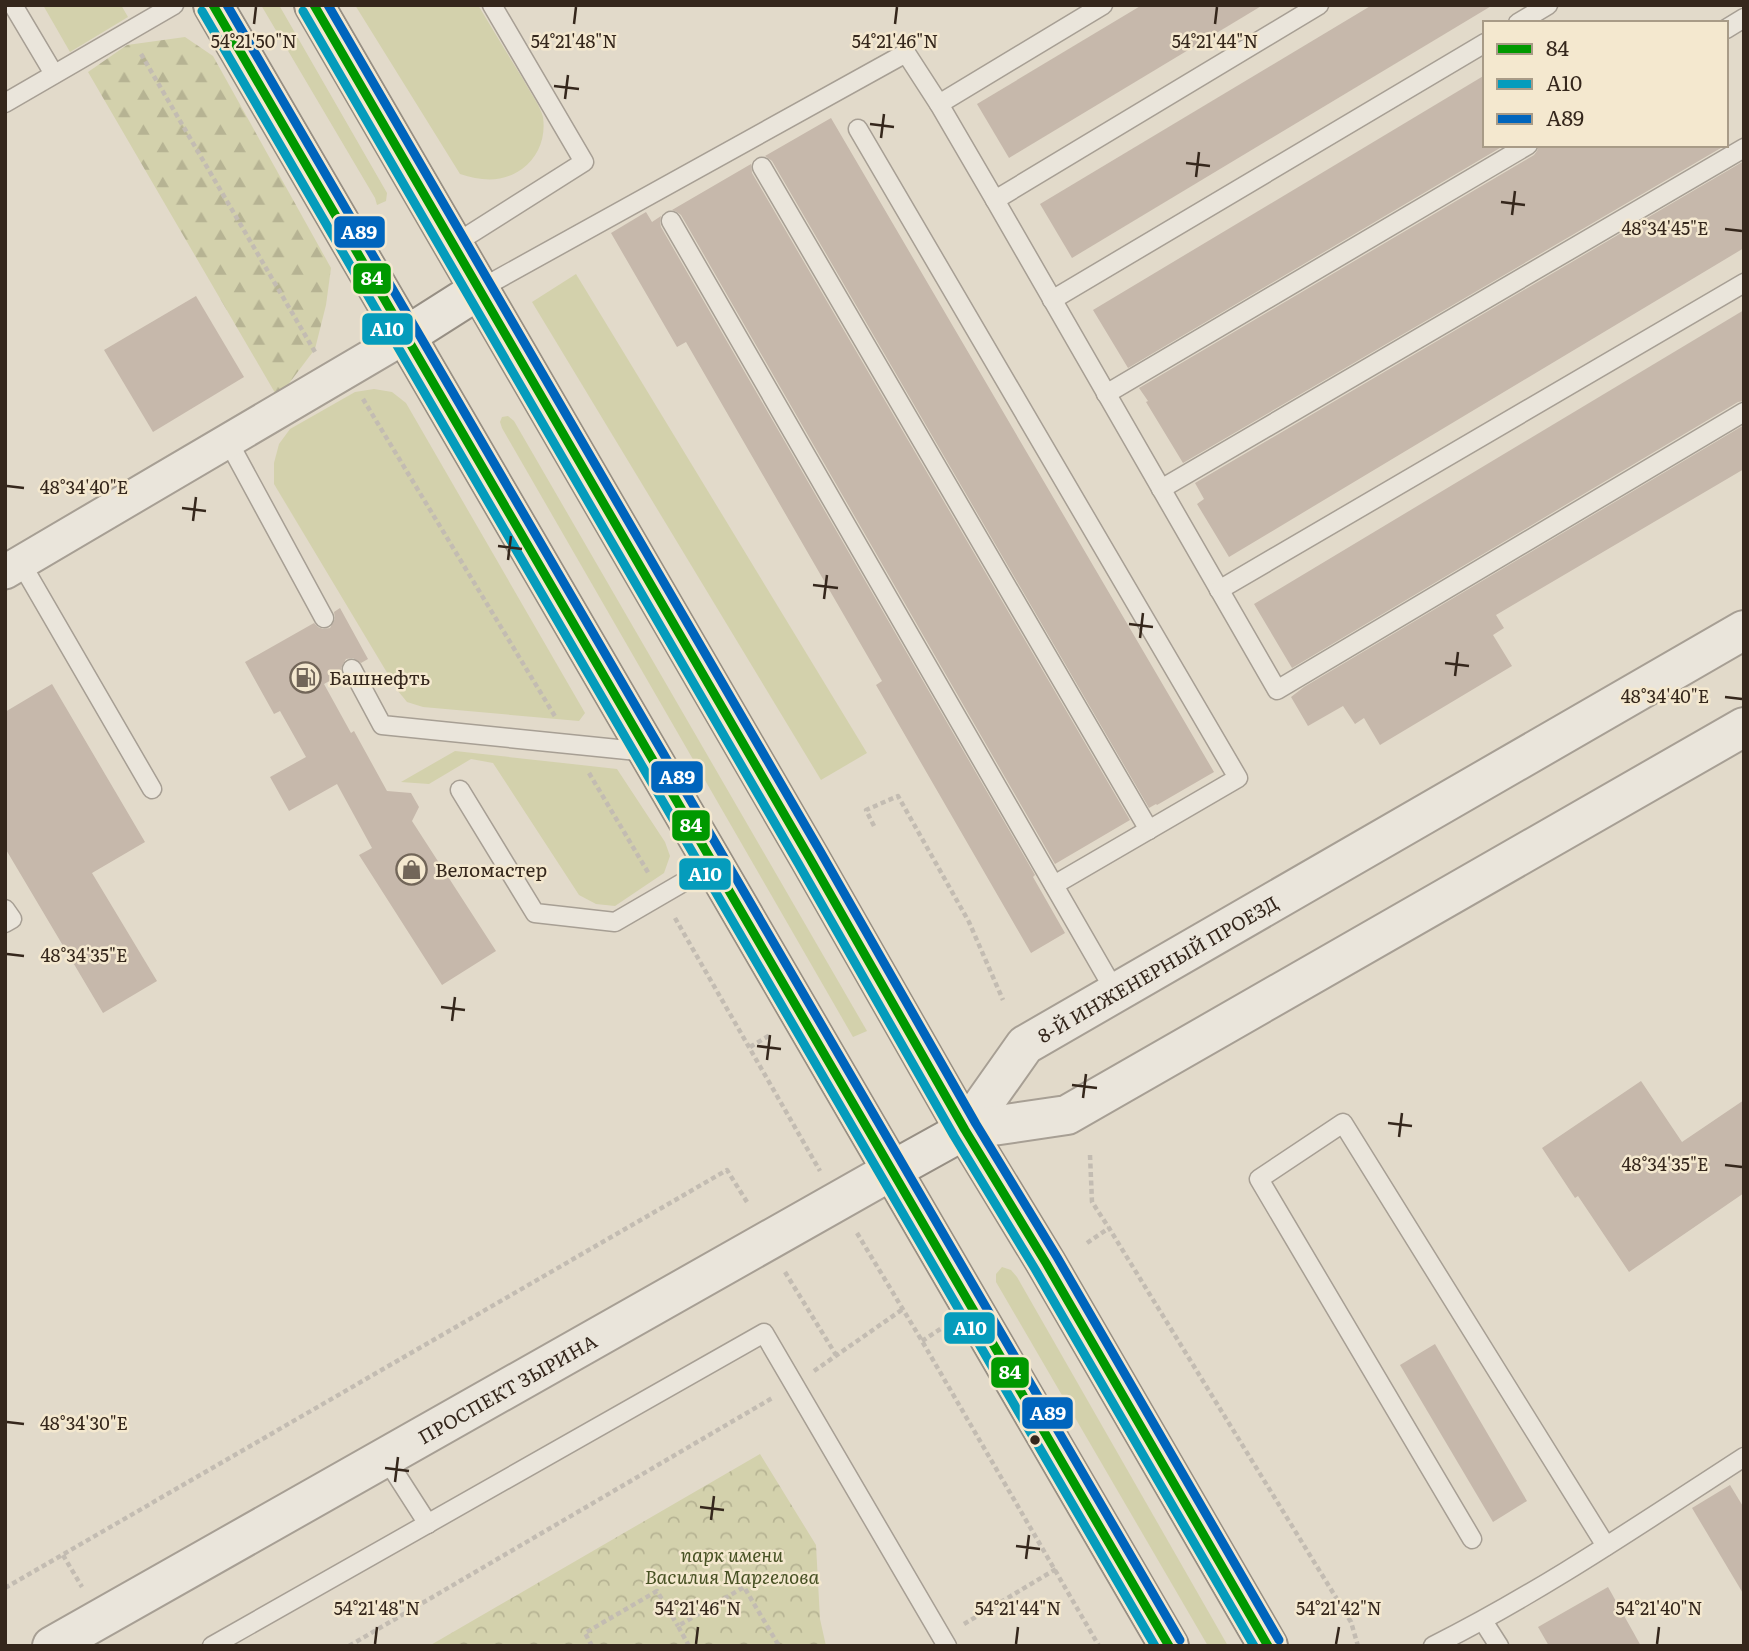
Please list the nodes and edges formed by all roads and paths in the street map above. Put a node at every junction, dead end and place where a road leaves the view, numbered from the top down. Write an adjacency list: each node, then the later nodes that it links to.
1 (13, 5): 14 (lane)
2 (174, 5): 11 (lane)
3 (213, 5): 27 (main road)
4 (314, 5): 23 (main road)
5 (492, 5): 23 (lane)
6 (1103, 5): 16 (lane)
7 (1319, 5): 21 (lane)
8 (1548, 5): 10 (lane)
9 (1744, 18): 12 (lane)
10 (1521, 21)
11 (142, 23): 14 (lane); 28 (path)
12 (1728, 28)
13 (1483, 44): 26 (lane)
14 (54, 74): 15 (lane)
15 (5, 103)
16 (939, 104): 21 (lane); 25 (lane)
17 (858, 130): 44 (lane)
18 (1525, 147): 29 (lane)
19 (1744, 148): 32 (lane)
20 (762, 167): 44 (lane)
21 (995, 200): 26 (lane)
22 (671, 221): 46 (lane)
23 (453, 244): 25 (main road)
24 (1744, 283): 34 (lane)
25 (480, 289): 27 (main road); 54 (main road)
26 (1052, 300): 29 (lane)
27 (406, 336): 28 (street); 40 (main road)
28 (339, 376): 31 (street); 39 (path)
29 (1106, 394): 32 (lane)
30 (1744, 412): 34 (lane)
31 (228, 441): 33 (street); 35 (lane)
32 (1161, 489): 34 (lane)
33 (13, 568): 41 (lane)
34 (1219, 590)
35 (324, 618)
36 (1744, 630): 50 (main road, 8-Й ИНЖЕНЕРНЫЙ ПРОЕЗД)
37 (352, 668): 39 (lane)
38 (1744, 727): 54 (main road)
39 (571, 743): 40 (lane); 47 (path)
40 (647, 752): 45 (main road)
41 (152, 789)
42 (460, 790): 47 (lane)
43 (874, 826): 51 (path)
44 (1149, 830): 46 (lane)
45 (713, 865): 47 (lane); 56 (main road)
46 (1054, 886): 50 (lane)
47 (662, 895): 53 (path)
48 (5, 909): 49 (lane)
49 (5, 923)
50 (1116, 993): 54 (main road, 8-Й ИНЖЕНЕРНЫЙ ПРОЕЗД)
51 (1003, 1000)
52 (772, 1034): 53 (path)
53 (750, 1047): 57 (path)
54 (965, 1130): 56 (main road, ПРОСПЕКТ ЗЫРИНА); 85 (main road)
55 (1090, 1155): 59 (path)
56 (891, 1171): 57 (main road, ПРОСПЕКТ ЗЫРИНА); 84 (main road)
57 (838, 1201): 62 (path); 67 (main road, ПРОСПЕКТ ЗЫРИНА)
58 (747, 1202): 73 (path)
59 (1109, 1228): 60 (path); 86 (path)
60 (1087, 1243)
61 (781, 1265): 65 (path)
62 (903, 1309): 64 (path); 65 (path)
63 (944, 1327): 64 (path)
64 (922, 1341): 72 (path)
65 (836, 1355): 66 (path)
66 (794, 1385): 69 (lane); 76 (lane); 79 (path)
67 (385, 1457): 69 (lane); 77 (main road, ПРОСПЕКТ ЗЫРИНА)
68 (1744, 1457): 71 (lane)
69 (428, 1524): 78 (lane)
70 (1472, 1539): 71 (lane)
71 (1606, 1546): 74 (lane)
72 (1056, 1569): 76 (path); 83 (path)
73 (5, 1588)
74 (1483, 1621): 87 (lane); 88 (lane)
75 (678, 1626): 80 (path); 81 (path); 82 (path)
76 (945, 1641)
77 (52, 1646)
78 (212, 1646)
79 (349, 1646)
80 (592, 1646)
81 (689, 1646)
82 (779, 1646)
83 (1099, 1646)
84 (1169, 1646)
85 (1268, 1646)
86 (1358, 1646)
87 (1433, 1646)
88 (1499, 1646)

